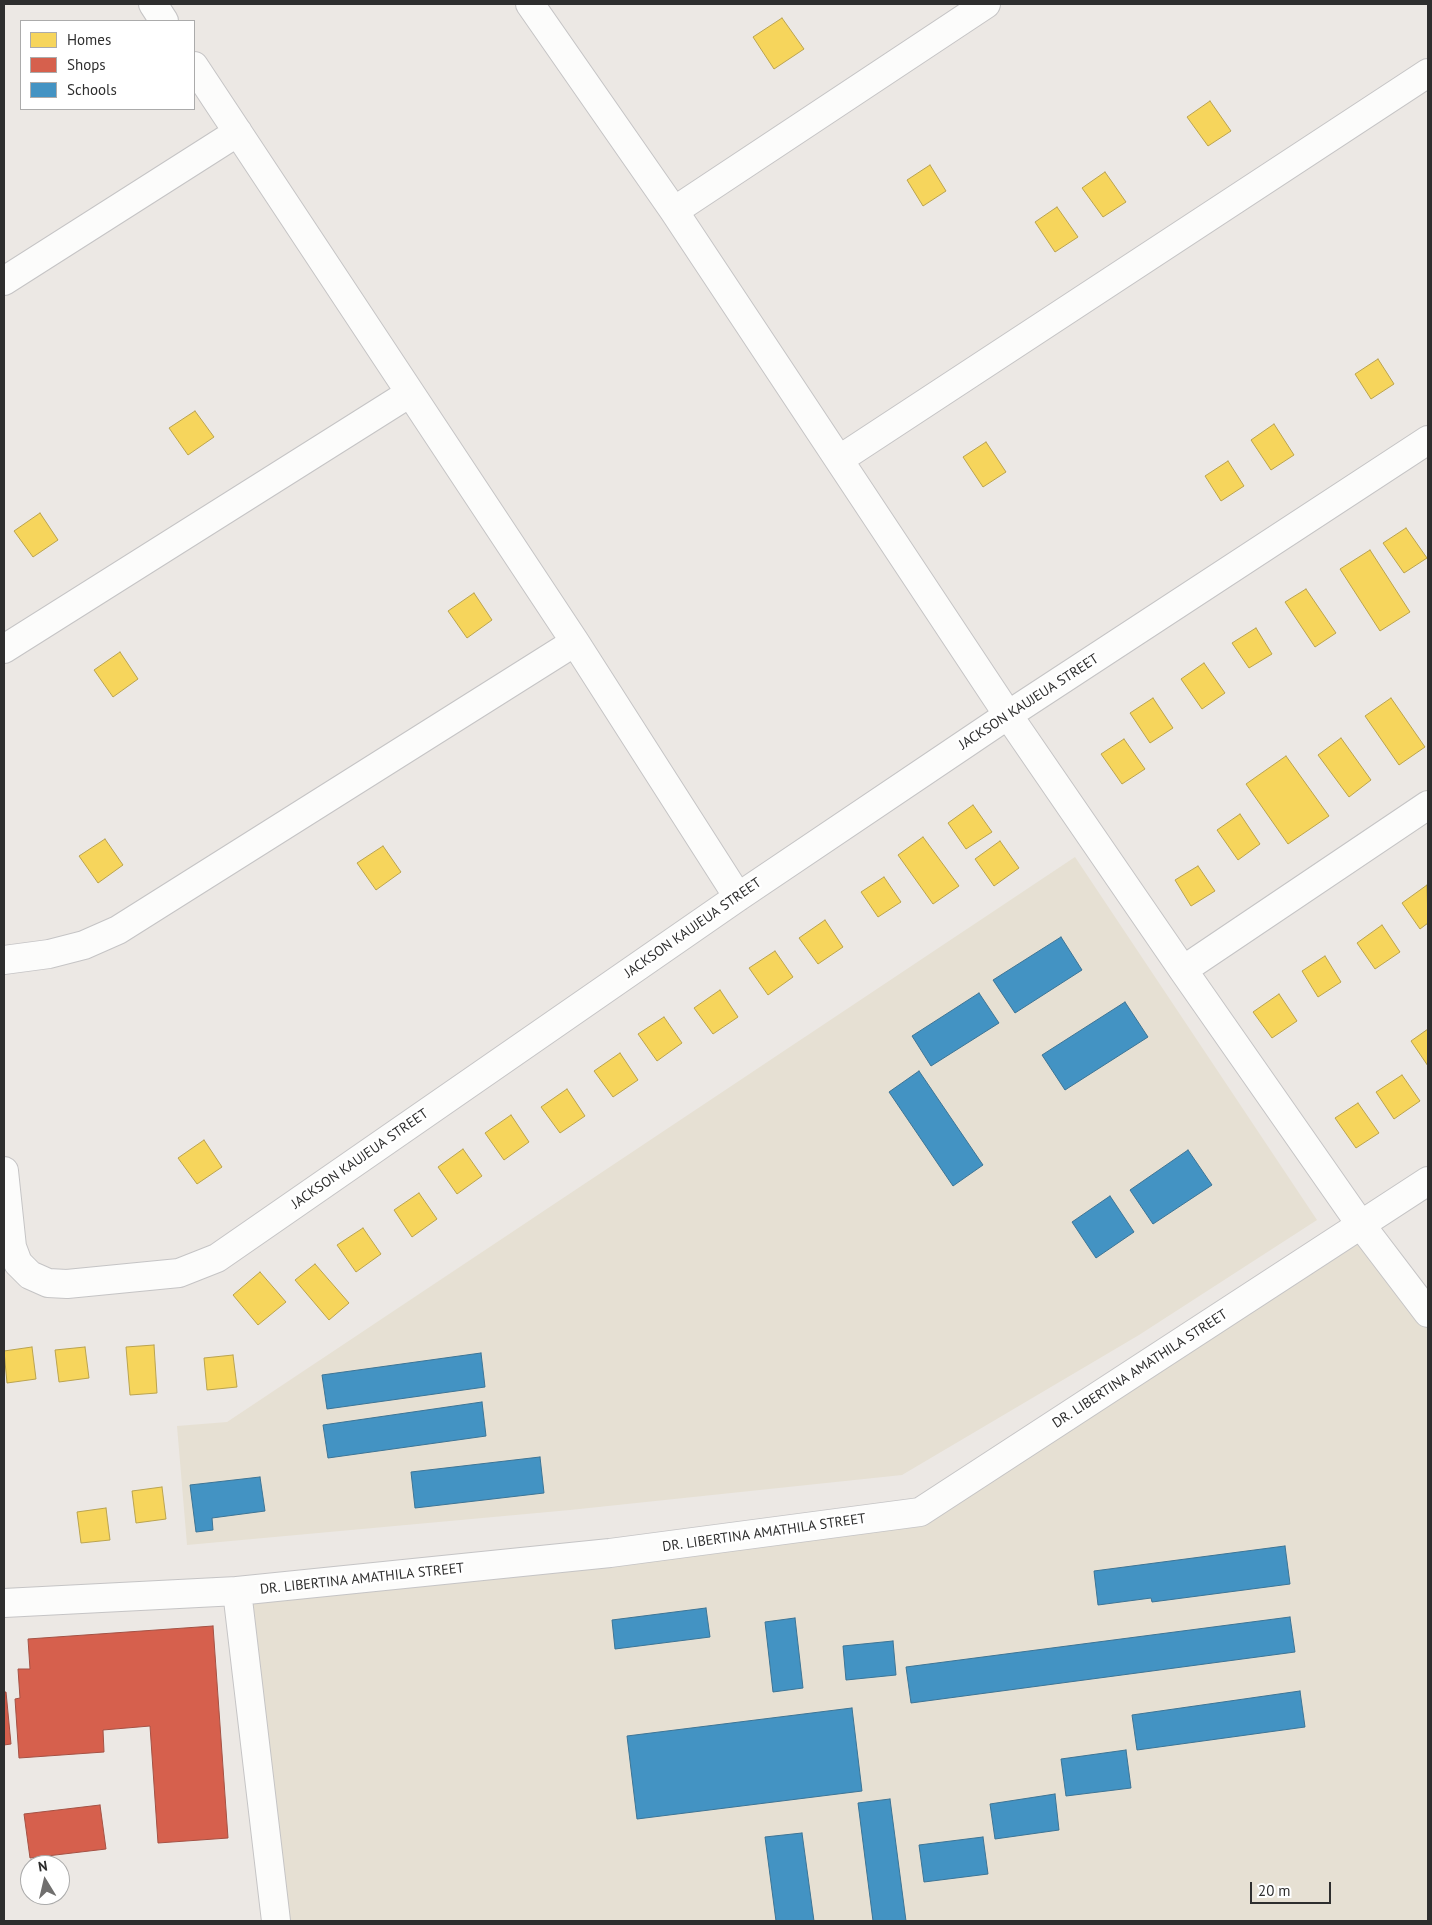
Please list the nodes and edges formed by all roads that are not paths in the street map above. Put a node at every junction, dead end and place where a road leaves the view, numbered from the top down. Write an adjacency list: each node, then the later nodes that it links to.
1 (153, 4): 4 (street)
2 (530, 4): 8 (street)
3 (986, 4): 8 (street)
4 (163, 20)
5 (195, 68): 7 (street)
6 (1428, 73): 12 (street)
7 (238, 132): 9 (street); 10 (street)
8 (674, 211): 12 (street)
9 (4, 281)
10 (410, 393): 13 (street); 14 (street)
11 (1428, 440): 15 (street, JACKSON KAUJEUA STREET)
12 (840, 459): 15 (street)
13 (575, 642): 17 (street); 18 (street)
14 (4, 649)
15 (1008, 715): 17 (street, JACKSON KAUJEUA STREET); 19 (street)
16 (1428, 805): 19 (street)
17 (738, 897): 23 (street, JACKSON KAUJEUA STREET)
18 (4, 960)
19 (1183, 970): 22 (street)
20 (4, 1171): 23 (street, JACKSON KAUJEUA STREET)
21 (1428, 1181): 22 (street, DR. LIBERTINA AMATHILA STREET)
22 (1360, 1226): 24 (street); 25 (street, DR. LIBERTINA AMATHILA STREET)
23 (14, 1276)
24 (1428, 1313)
25 (237, 1591): 26 (street, DR. LIBERTINA AMATHILA STREET); 27 (street)
26 (4, 1603)
27 (276, 1921)

